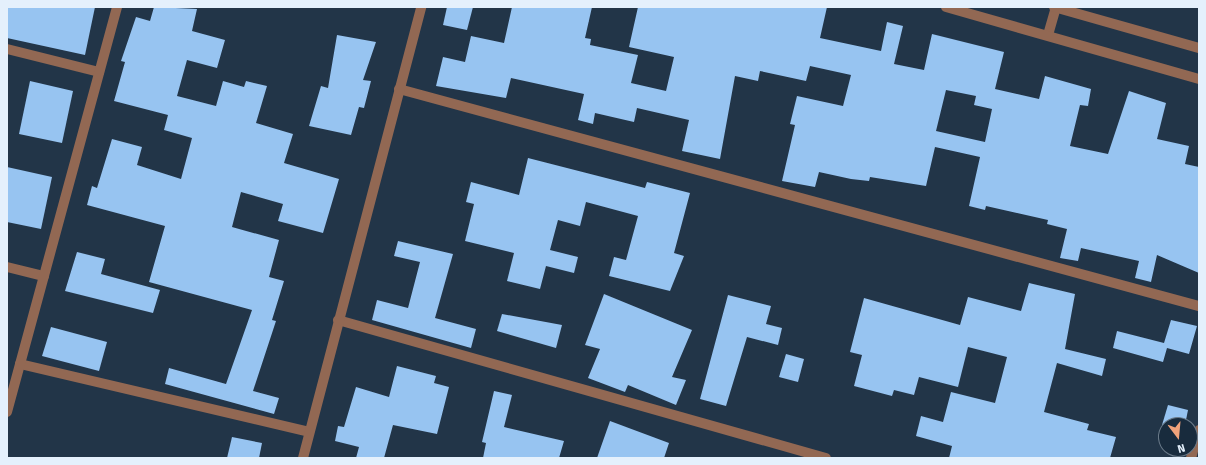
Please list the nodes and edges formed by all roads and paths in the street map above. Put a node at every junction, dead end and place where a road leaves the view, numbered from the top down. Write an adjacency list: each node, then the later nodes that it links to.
1 (117, 7): 8 (street)
2 (421, 7): 10 (street)
3 (946, 7): 5 (street)
4 (1055, 7): 5 (street); 6 (street)
5 (1048, 35): 9 (street)
6 (1199, 48)
7 (7, 49): 8 (street)
8 (99, 72): 12 (street)
9 (1199, 80)
10 (399, 89): 13 (street); 14 (street)
11 (7, 267): 12 (street)
12 (44, 276): 15 (street)
13 (1199, 306)
14 (338, 320): 18 (street); 20 (street)
15 (20, 364): 16 (street); 18 (street)
16 (7, 412)
17 (1199, 430): 21 (street)
18 (309, 432): 19 (street)
19 (303, 458)
20 (826, 458)
21 (1191, 458)

